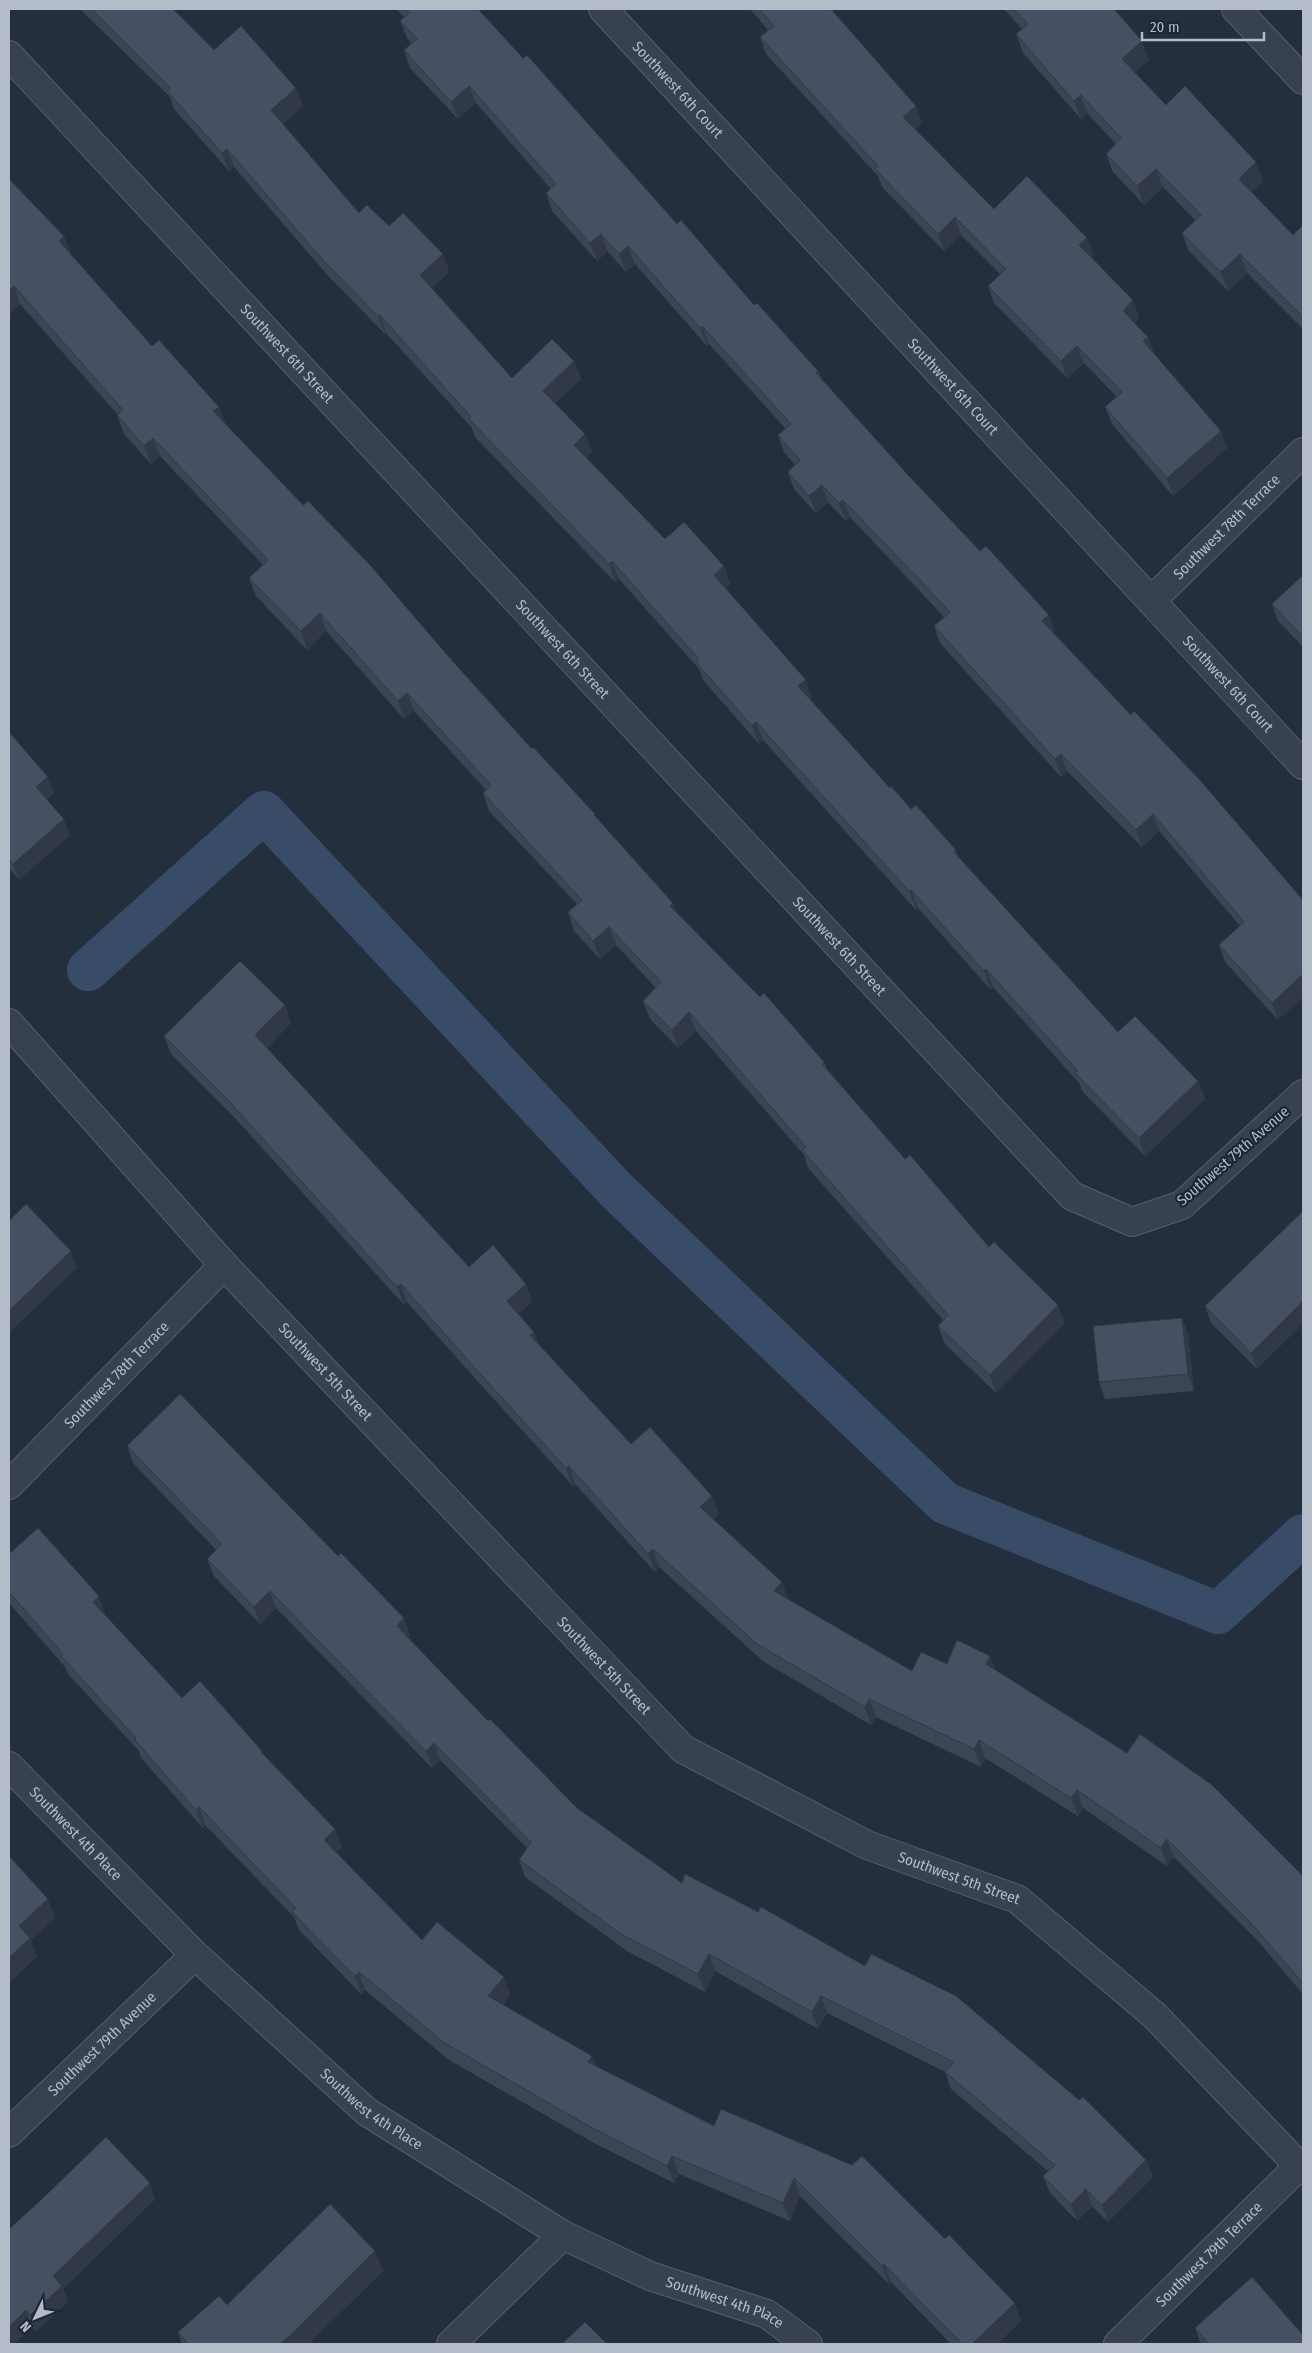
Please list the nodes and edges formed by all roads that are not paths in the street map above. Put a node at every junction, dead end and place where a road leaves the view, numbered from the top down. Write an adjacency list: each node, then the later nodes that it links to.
1 (603, 9): 6 (street, Southwest 6th Court)
2 (1236, 9): 4 (street)
3 (9, 55): 10 (street, Southwest 6th Street)
4 (1303, 80)
5 (1303, 452): 6 (street, Southwest 78th Terrace)
6 (1151, 601): 7 (street, Southwest 6th Court)
7 (1303, 765)
8 (9, 1023): 11 (street, Southwest 5th Street)
9 (1303, 1094): 10 (street, Southwest 79th Avenue)
10 (1132, 1222)
11 (224, 1265): 12 (street, Southwest 78th Terrace); 16 (street, Southwest 5th Street)
12 (9, 1485)
13 (9, 1766): 14 (street, Southwest 4th Place)
14 (195, 1955): 15 (street, Southwest 79th Avenue); 17 (street, Southwest 4th Place)
15 (9, 2133)
16 (1301, 2168): 20 (street, Southwest 79th Terrace)
17 (563, 2235): 18 (street); 19 (street, Southwest 4th Place)
18 (451, 2344)
19 (808, 2344)
20 (1118, 2344)

